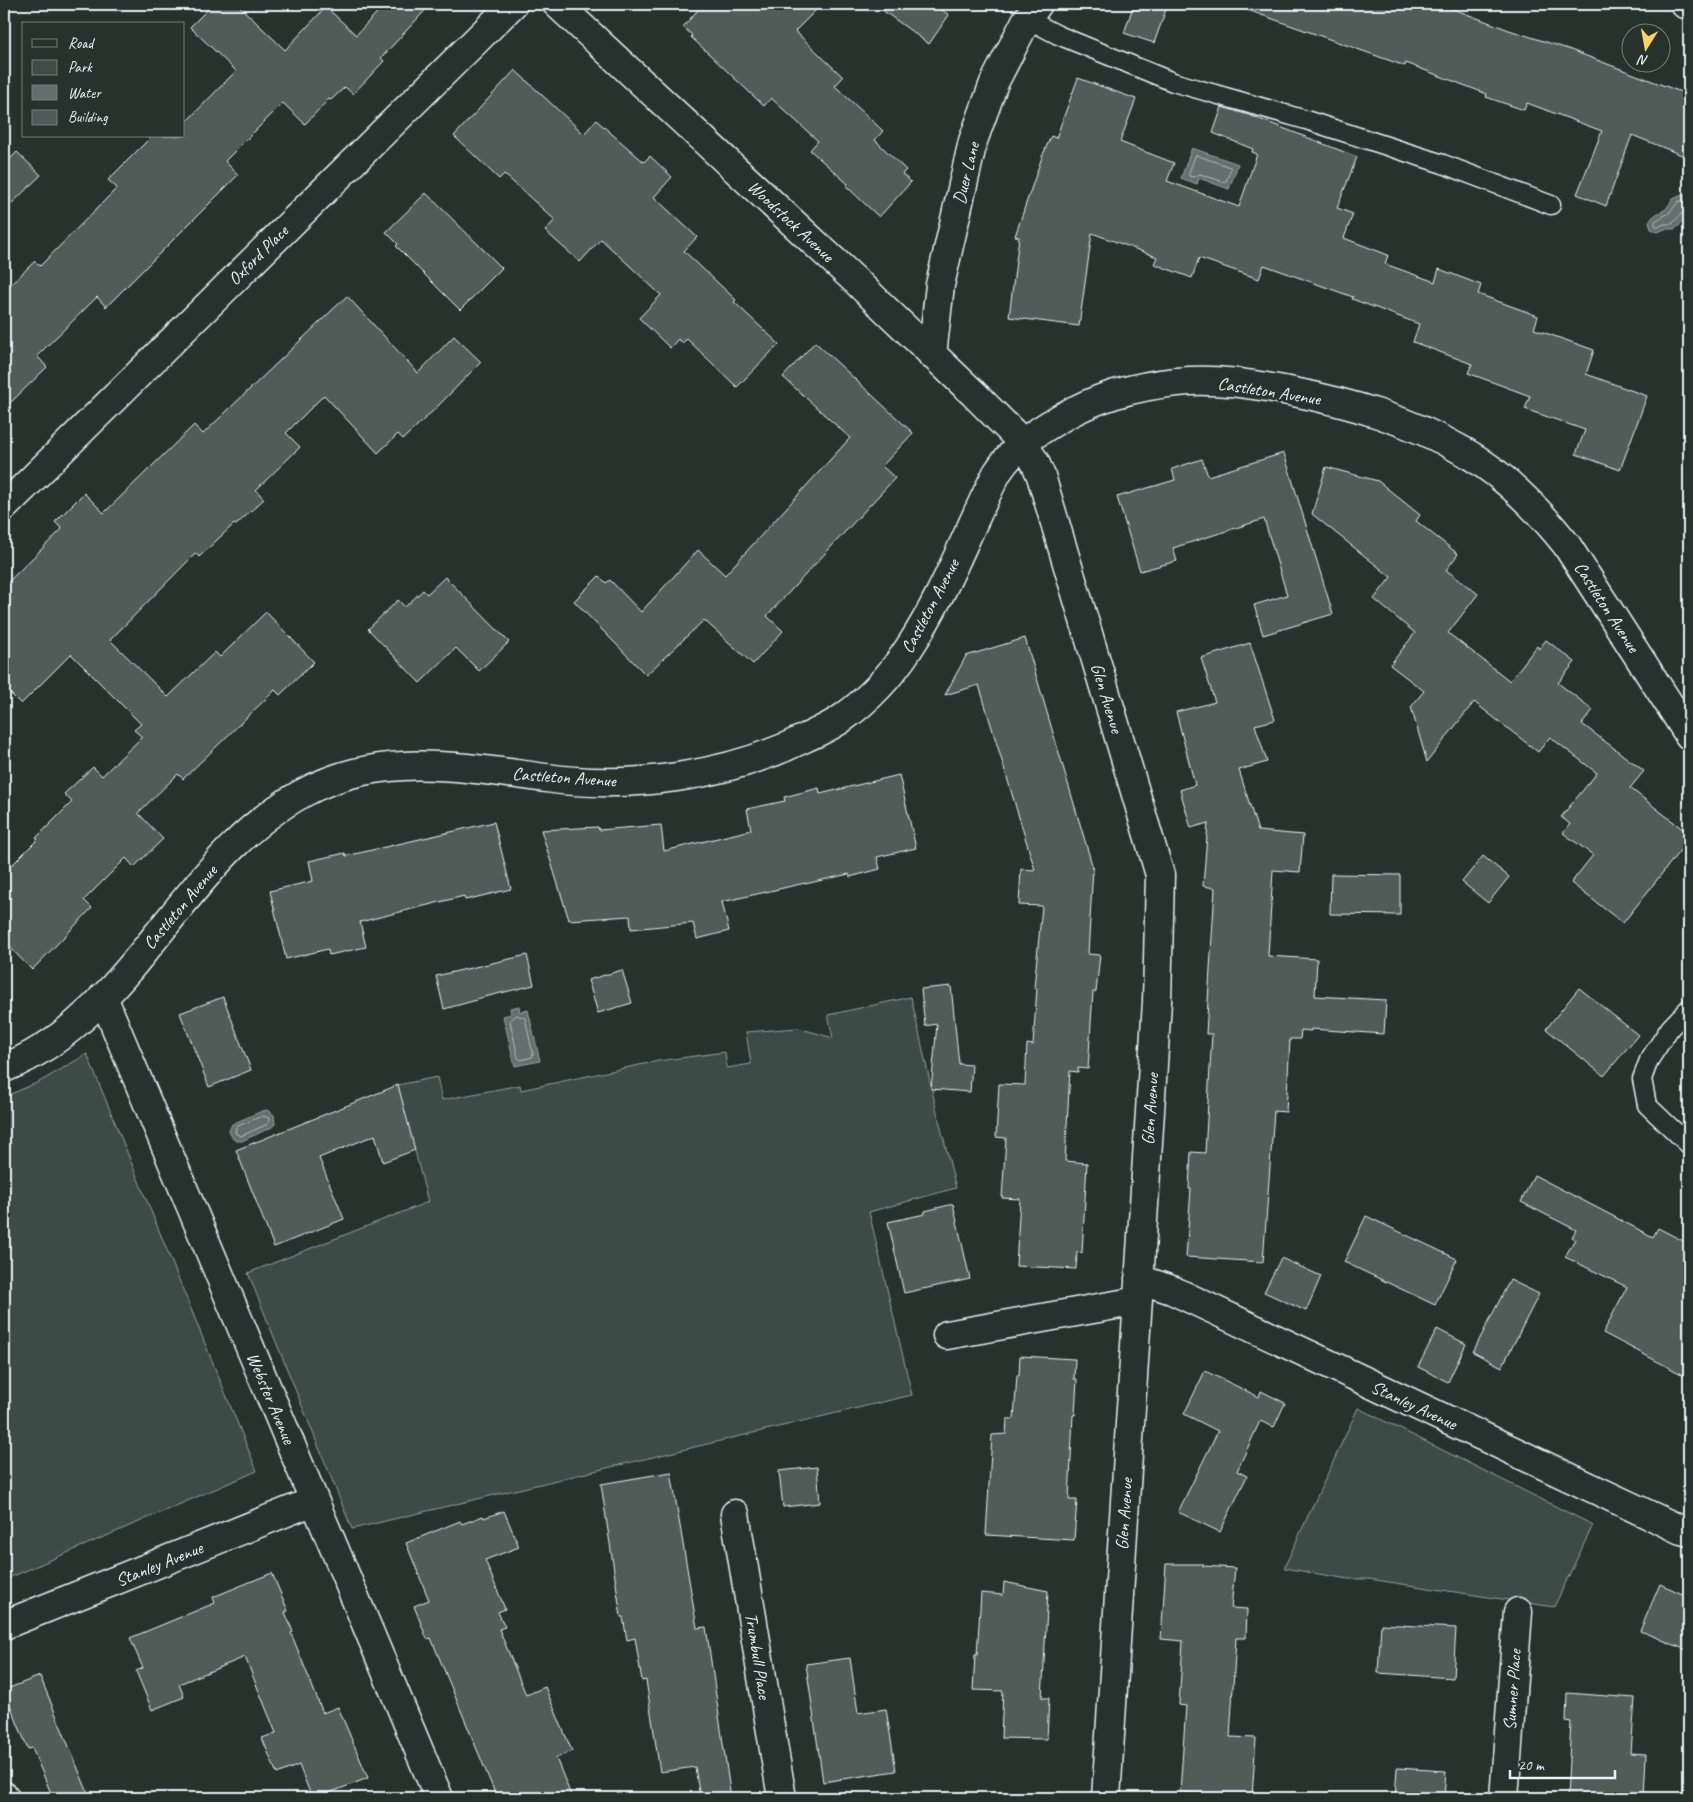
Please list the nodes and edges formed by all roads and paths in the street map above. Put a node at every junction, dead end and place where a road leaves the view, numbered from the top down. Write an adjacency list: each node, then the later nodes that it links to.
1 (513, 4): 9 (street, Oxford Place)
2 (557, 4): 7 (street, Woodstock Avenue)
3 (1685, 4): 4 (street)
4 (1689, 5)
5 (1032, 11): 6 (lane); 7 (street, Duer Lane)
6 (1551, 205)
7 (932, 354): 8 (street, Woodstock Avenue)
8 (1022, 442): 10 (street, Castleton Avenue); 11 (street, Castleton Avenue); 15 (street, Glen Avenue)
9 (4, 507)
10 (1689, 735)
11 (103, 997): 13 (street, Castleton Avenue); 17 (street, Webster Avenue)
12 (1689, 1008): 14 (lane)
13 (4, 1068)
14 (1689, 1145)
15 (1138, 1290): 16 (street); 19 (street, Stanley Avenue); 24 (street, Glen Avenue)
16 (946, 1336)
17 (314, 1501): 21 (street, Stanley Avenue); 22 (street, Webster Avenue)
18 (735, 1514): 23 (street, Trumbull Place)
19 (1689, 1532)
20 (1518, 1612): 25 (street, Sumner Place)
21 (4, 1625)
22 (438, 1798)
23 (782, 1798)
24 (1106, 1798)
25 (1504, 1798)

